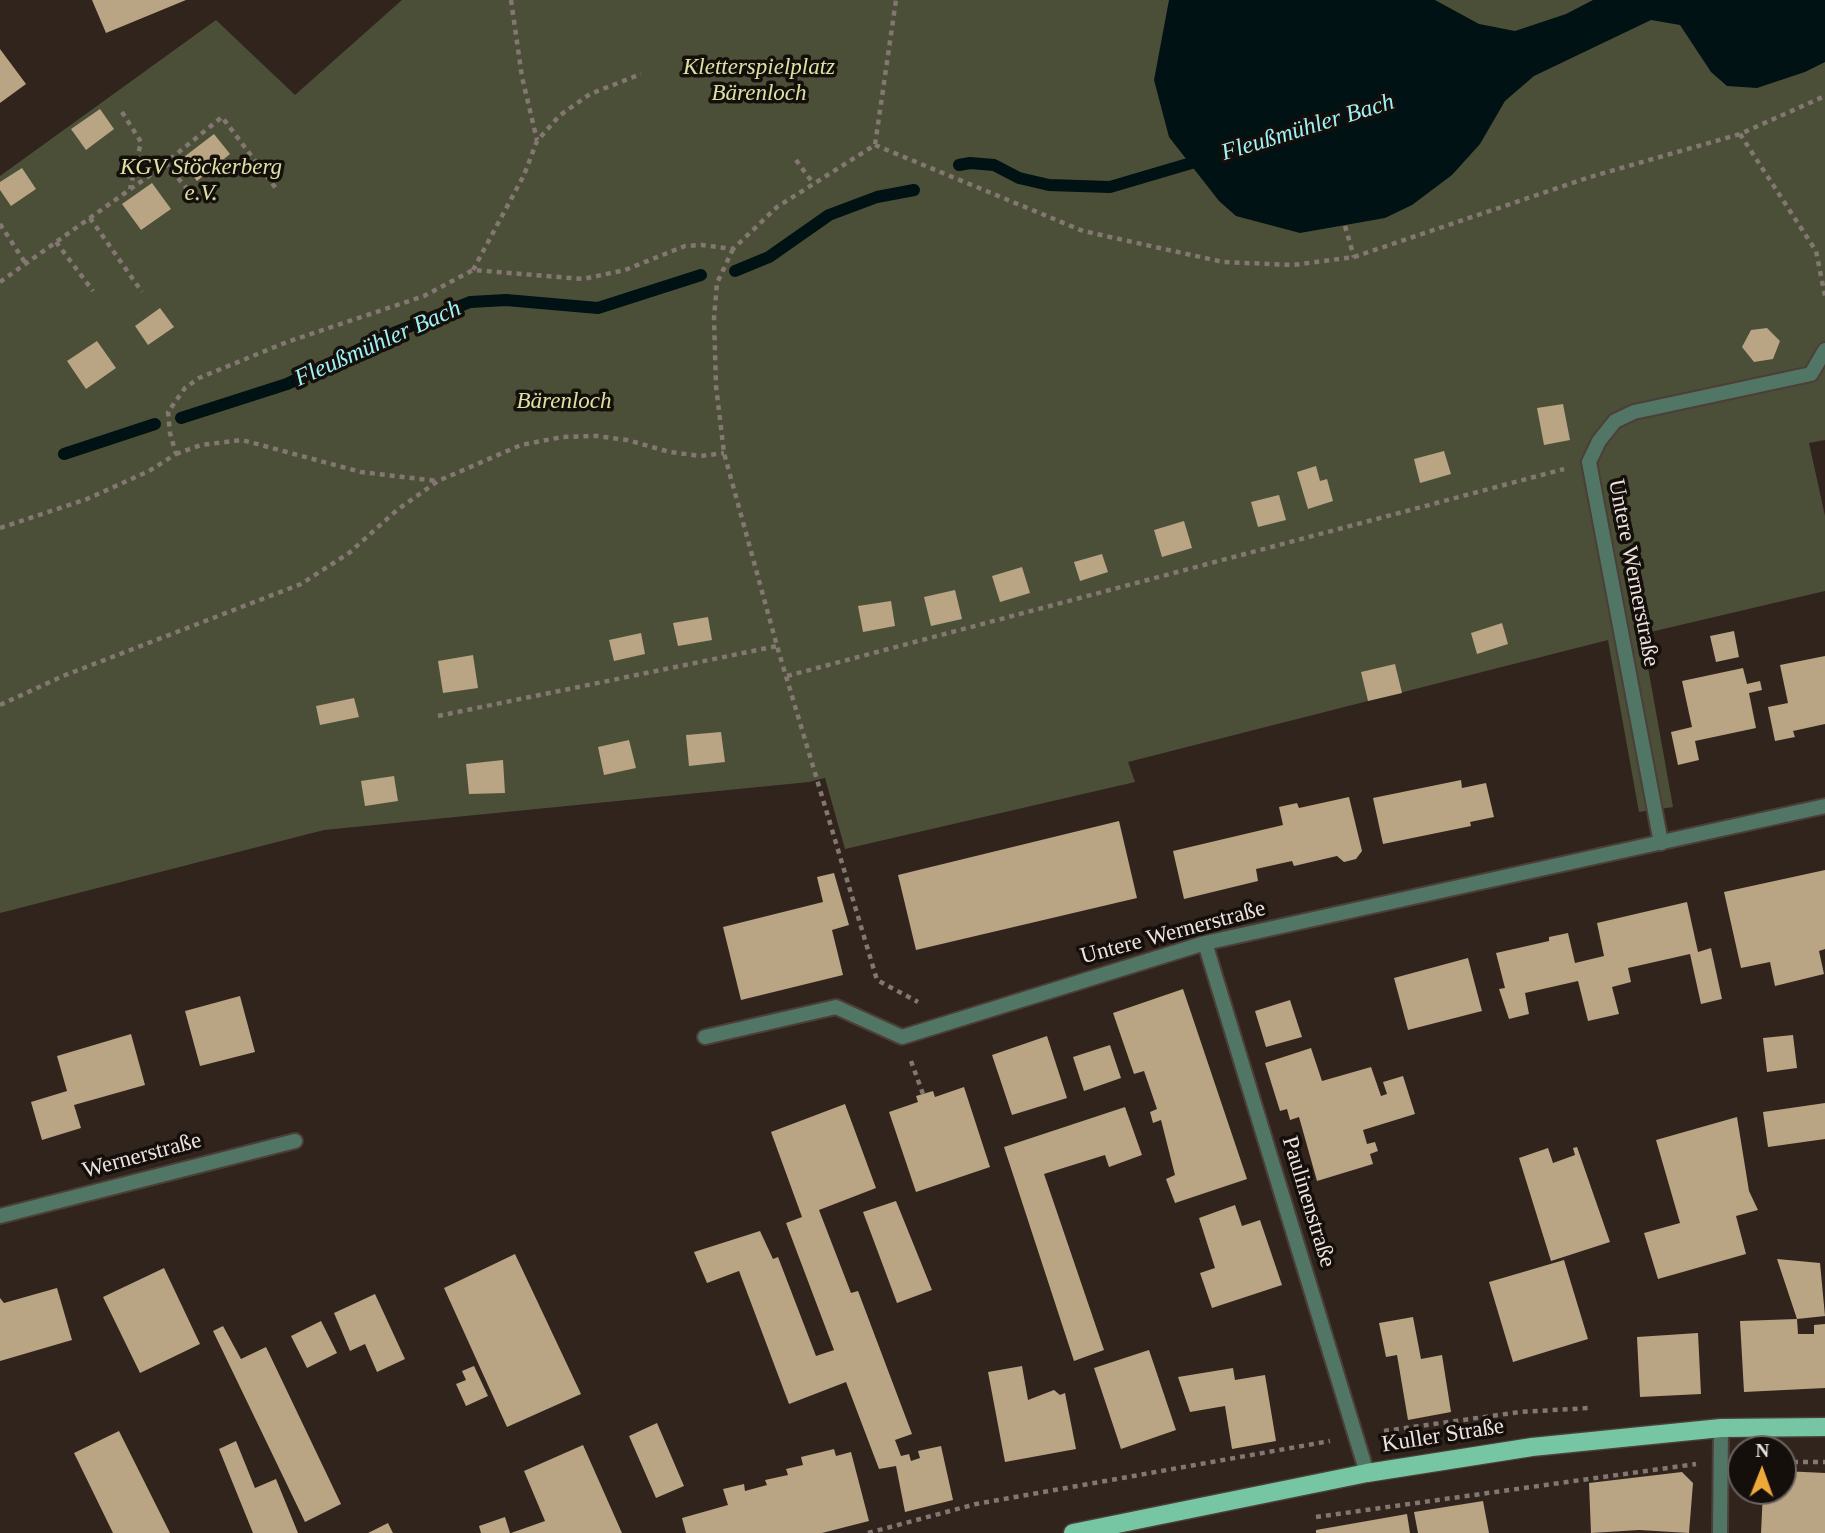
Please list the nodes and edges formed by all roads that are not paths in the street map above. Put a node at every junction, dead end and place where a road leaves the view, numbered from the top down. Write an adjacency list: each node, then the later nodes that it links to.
1 (1825, 350): 3 (street, Untere Wernerstraße)
2 (1825, 806): 3 (street, Untere Wernerstraße)
3 (1661, 843): 4 (street, Untere Wernerstraße)
4 (1205, 943): 5 (street, Untere Wernerstraße); 10 (street, Paulinenstraße)
5 (705, 1037)
6 (295, 1141): 7 (street, Wernerstraße)
7 (0, 1216)
8 (1825, 1427): 9 (main road, Kuller Straße)
9 (1721, 1428): 10 (main road, Kuller Straße); 12 (street)
10 (1367, 1473): 11 (main road, Kuller Straße)
11 (1073, 1533)
12 (1720, 1533)

